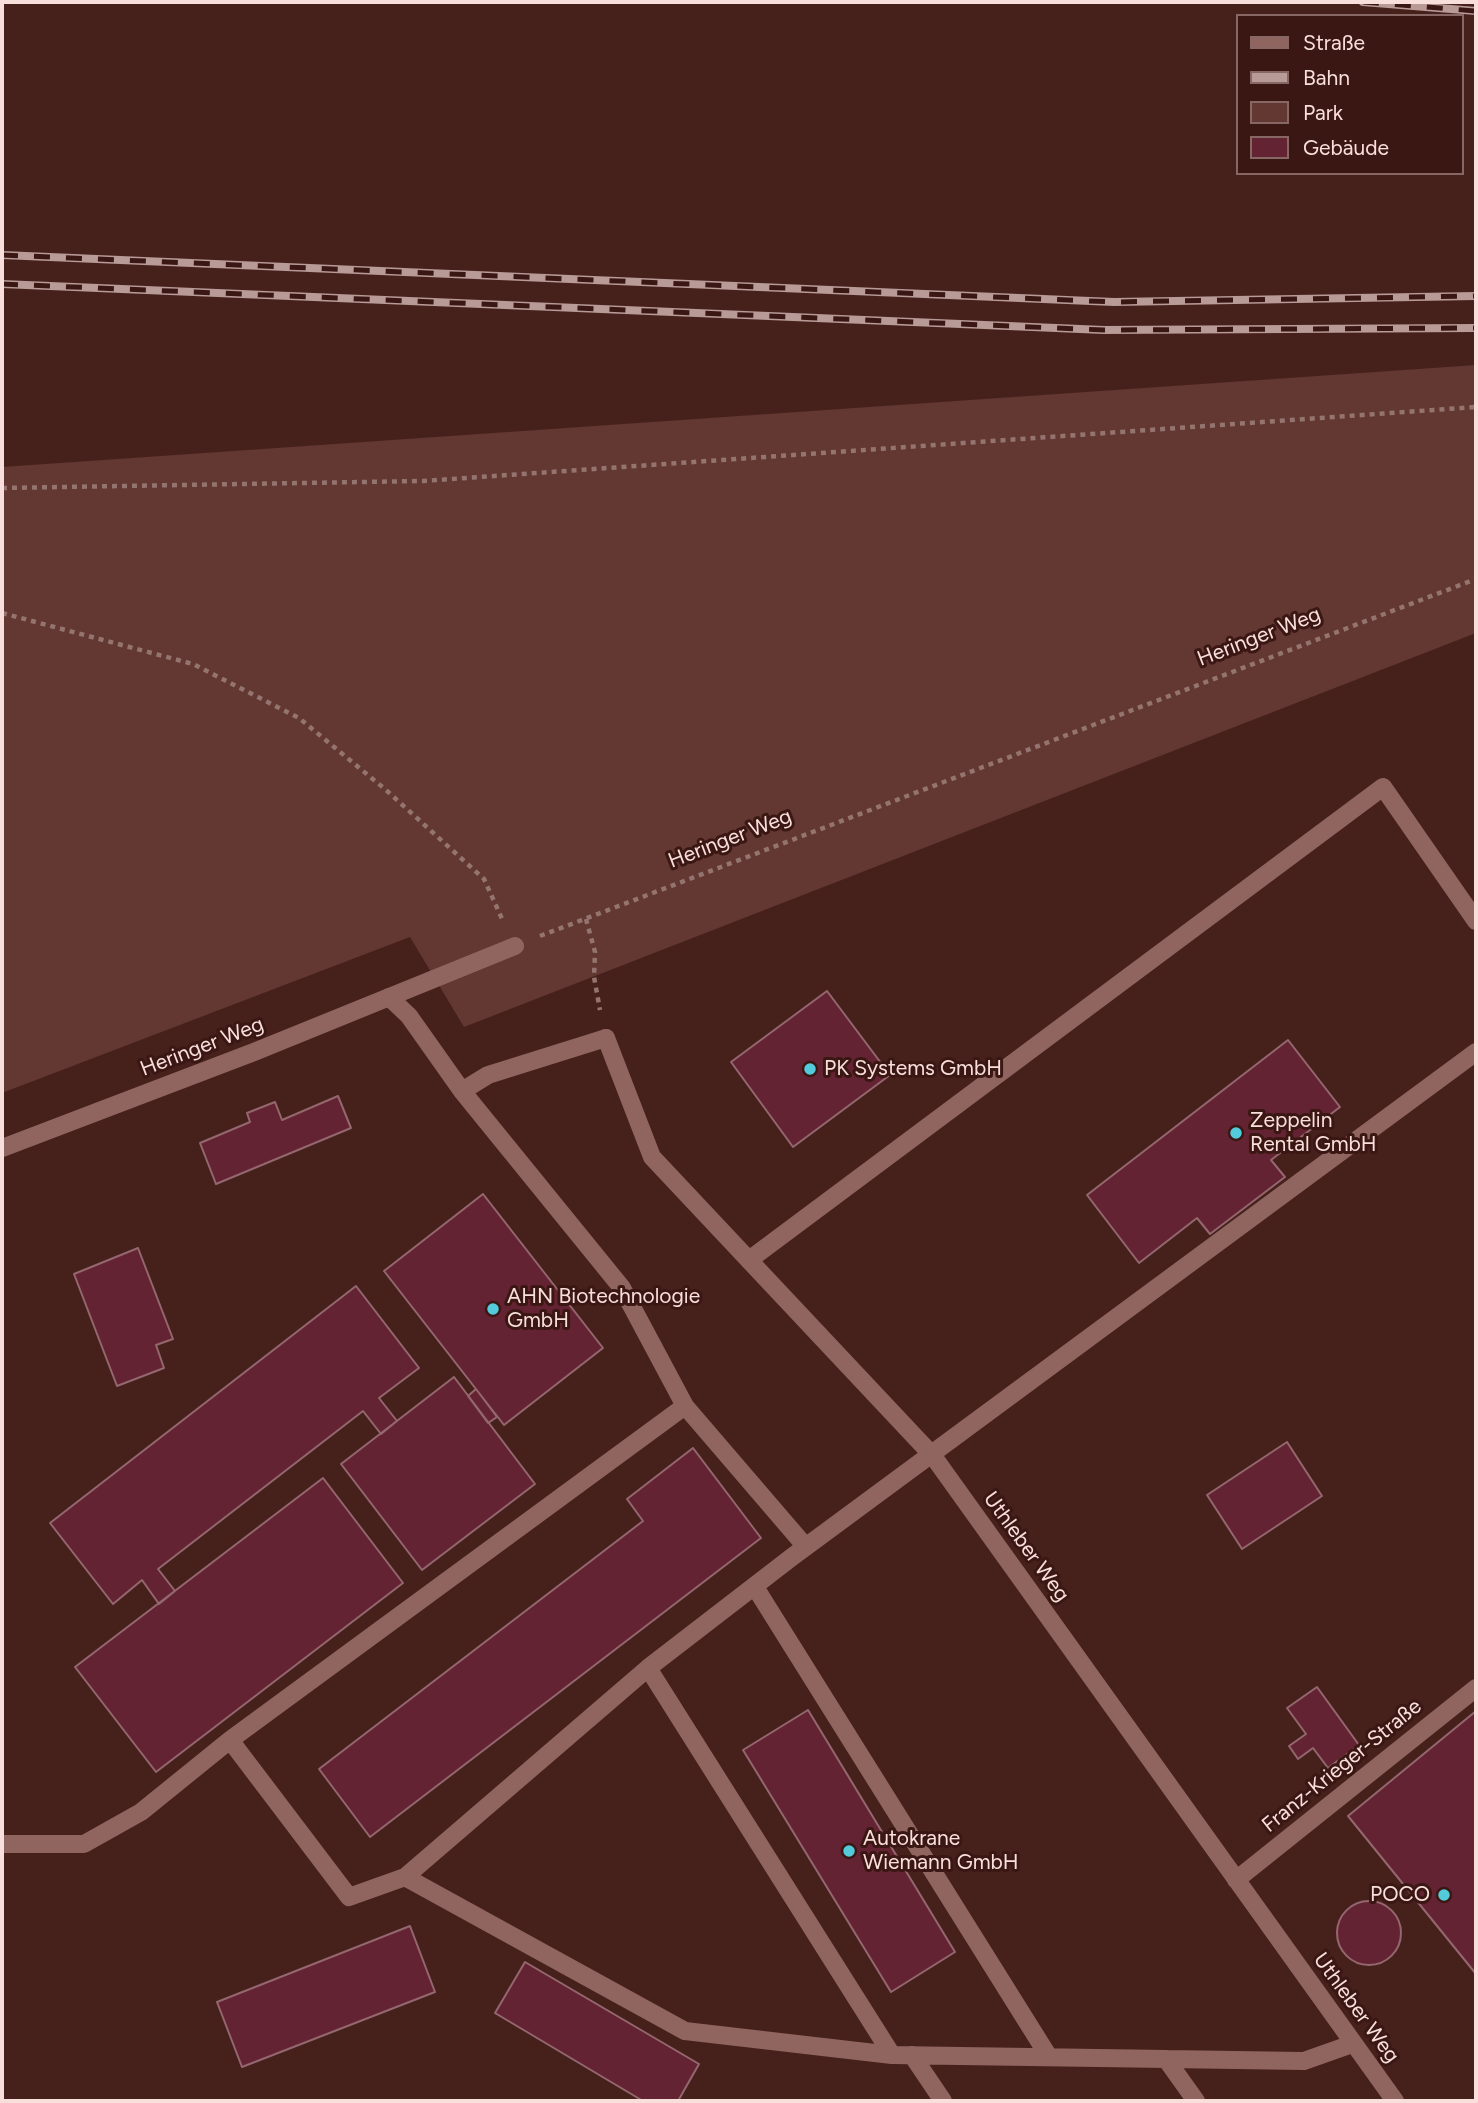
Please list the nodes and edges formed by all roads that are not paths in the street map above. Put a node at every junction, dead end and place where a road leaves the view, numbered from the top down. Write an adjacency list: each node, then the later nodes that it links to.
1 (1476, 921): 7 (street)
2 (515, 946): 3 (street, Heringer Weg)
3 (389, 997): 5 (street); 6 (street, Heringer Weg)
4 (1476, 1052): 9 (street)
5 (462, 1091): 7 (street, Uthleber Weg); 8 (street)
6 (2, 1148)
7 (749, 1260): 9 (street, Uthleber Weg)
8 (685, 1406): 10 (street); 14 (street)
9 (933, 1456): 10 (street); 17 (street, Uthleber Weg)
10 (806, 1547): 11 (street)
11 (755, 1587): 12 (street); 21 (street)
12 (648, 1668): 16 (street); 20 (street)
13 (1476, 1688): 17 (street, Franz-Krieger-Straße)
14 (230, 1740): 15 (street); 16 (street)
15 (2, 1844)
16 (405, 1877): 20 (street)
17 (1236, 1880): 18 (street, Uthleber Weg)
18 (1352, 2044): 22 (street); 25 (street, Uthleber Weg)
19 (912, 2055): 20 (street); 21 (street); 23 (street)
20 (892, 2056)
21 (1049, 2057): 22 (street)
22 (1166, 2059): 24 (street)
23 (943, 2101)
24 (1196, 2101)
25 (1395, 2101)

